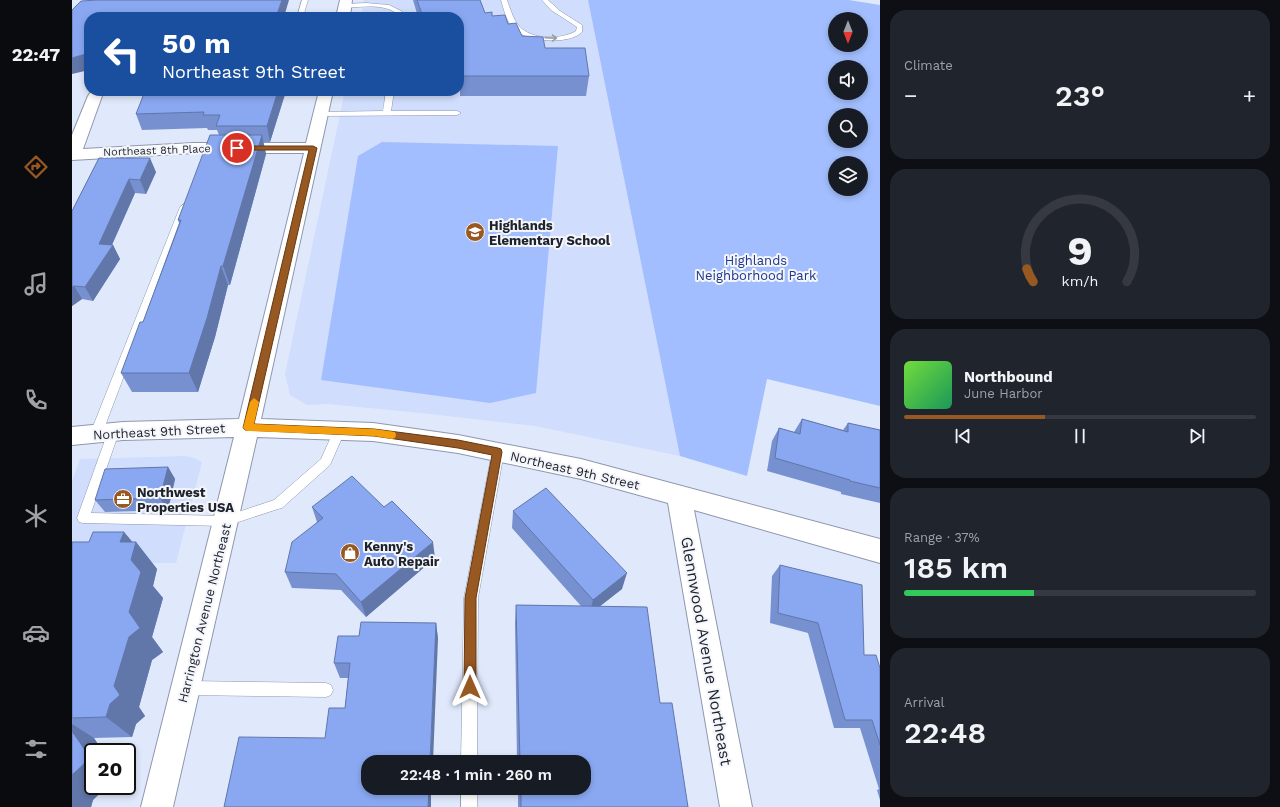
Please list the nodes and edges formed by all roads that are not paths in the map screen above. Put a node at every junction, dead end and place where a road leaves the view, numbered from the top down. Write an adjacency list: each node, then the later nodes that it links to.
1 (305, 0): 5 (lane)
2 (504, 0): 3 (lane, one-way to 3)
3 (545, 0)
4 (345, 8): 6 (lane)
5 (301, 12)
6 (400, 12)
7 (95, 96): 14 (street)
8 (325, 96): 12 (street, Harrington Avenue Northeast)
9 (389, 96): 10 (lane)
10 (387, 113): 11 (lane); 12 (lane)
11 (457, 113)
12 (321, 114): 13 (street, Harrington Avenue Northeast)
13 (313, 148): 14 (street, Northeast 8th Place); 16 (street, Harrington Avenue Northeast)
14 (72, 154)
15 (187, 199): 18 (lane)
16 (248, 428): 17 (street, Northeast 9th Street); 18 (street, Northeast 9th Street); 22 (street, Harrington Avenue Northeast)
17 (339, 431): 20 (street, Northeast 9th Street); 22 (lane)
18 (104, 433): 19 (street, Northeast 9th Street); 22 (lane)
19 (72, 436)
20 (498, 452): 21 (street, Northeast 9th Street); 26 (lane)
21 (679, 496): 23 (street, Northeast 9th Street); 30 (street, Glennwood Avenue Northeast)
22 (226, 521): 24 (street, Harrington Avenue Northeast)
23 (880, 551)
24 (186, 688): 25 (lane); 28 (street, Harrington Avenue Northeast)
25 (326, 690)
26 (469, 755)
27 (469, 795): 29 (lane)
28 (157, 807)
29 (469, 807)
30 (736, 807)

